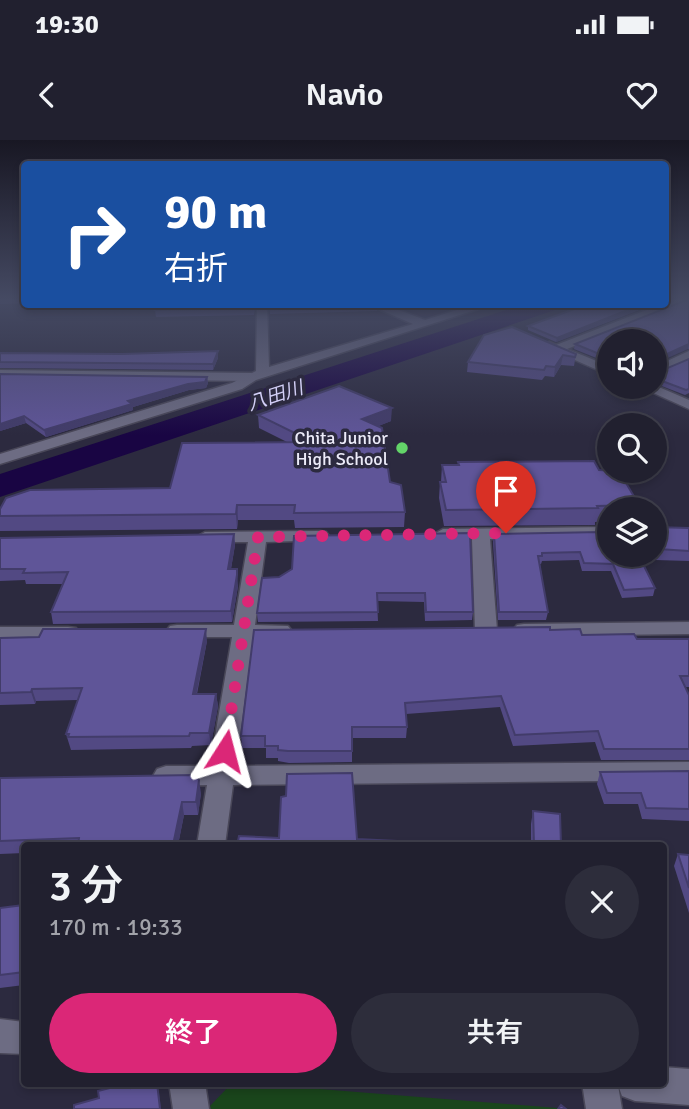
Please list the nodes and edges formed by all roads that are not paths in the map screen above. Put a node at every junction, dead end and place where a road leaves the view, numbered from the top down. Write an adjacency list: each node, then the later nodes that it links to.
1 (259, 344): 10 (street)
2 (360, 344): 10 (street)
3 (543, 344): 5 (street)
4 (568, 344): 5 (street)
5 (556, 349): 7 (street)
6 (689, 355): 8 (street)
7 (597, 366)
8 (667, 366)
9 (0, 374): 10 (street)
10 (257, 376): 13 (street)
11 (667, 396): 12 (street)
12 (689, 405)
13 (0, 459)
14 (597, 532): 15 (street)
15 (481, 534): 16 (street); 21 (street)
16 (425, 535)
17 (341, 536): 18 (street)
18 (258, 537): 19 (street); 22 (street)
19 (190, 538)
20 (689, 628): 21 (street)
21 (486, 630): 24 (street)
22 (244, 631): 23 (street); 26 (street); 29 (street)
23 (298, 631)
24 (459, 631)
25 (95, 632): 27 (street)
26 (163, 632)
27 (0, 633)
28 (689, 771): 29 (street)
29 (222, 775): 30 (street); 31 (street)
30 (138, 777)
31 (211, 842)
32 (0, 1037): 33 (street)
33 (21, 1038)
34 (667, 1085): 37 (street)
35 (188, 1087): 38 (street)
36 (601, 1087): 39 (street)
37 (689, 1087)
38 (191, 1109)
39 (604, 1109)

